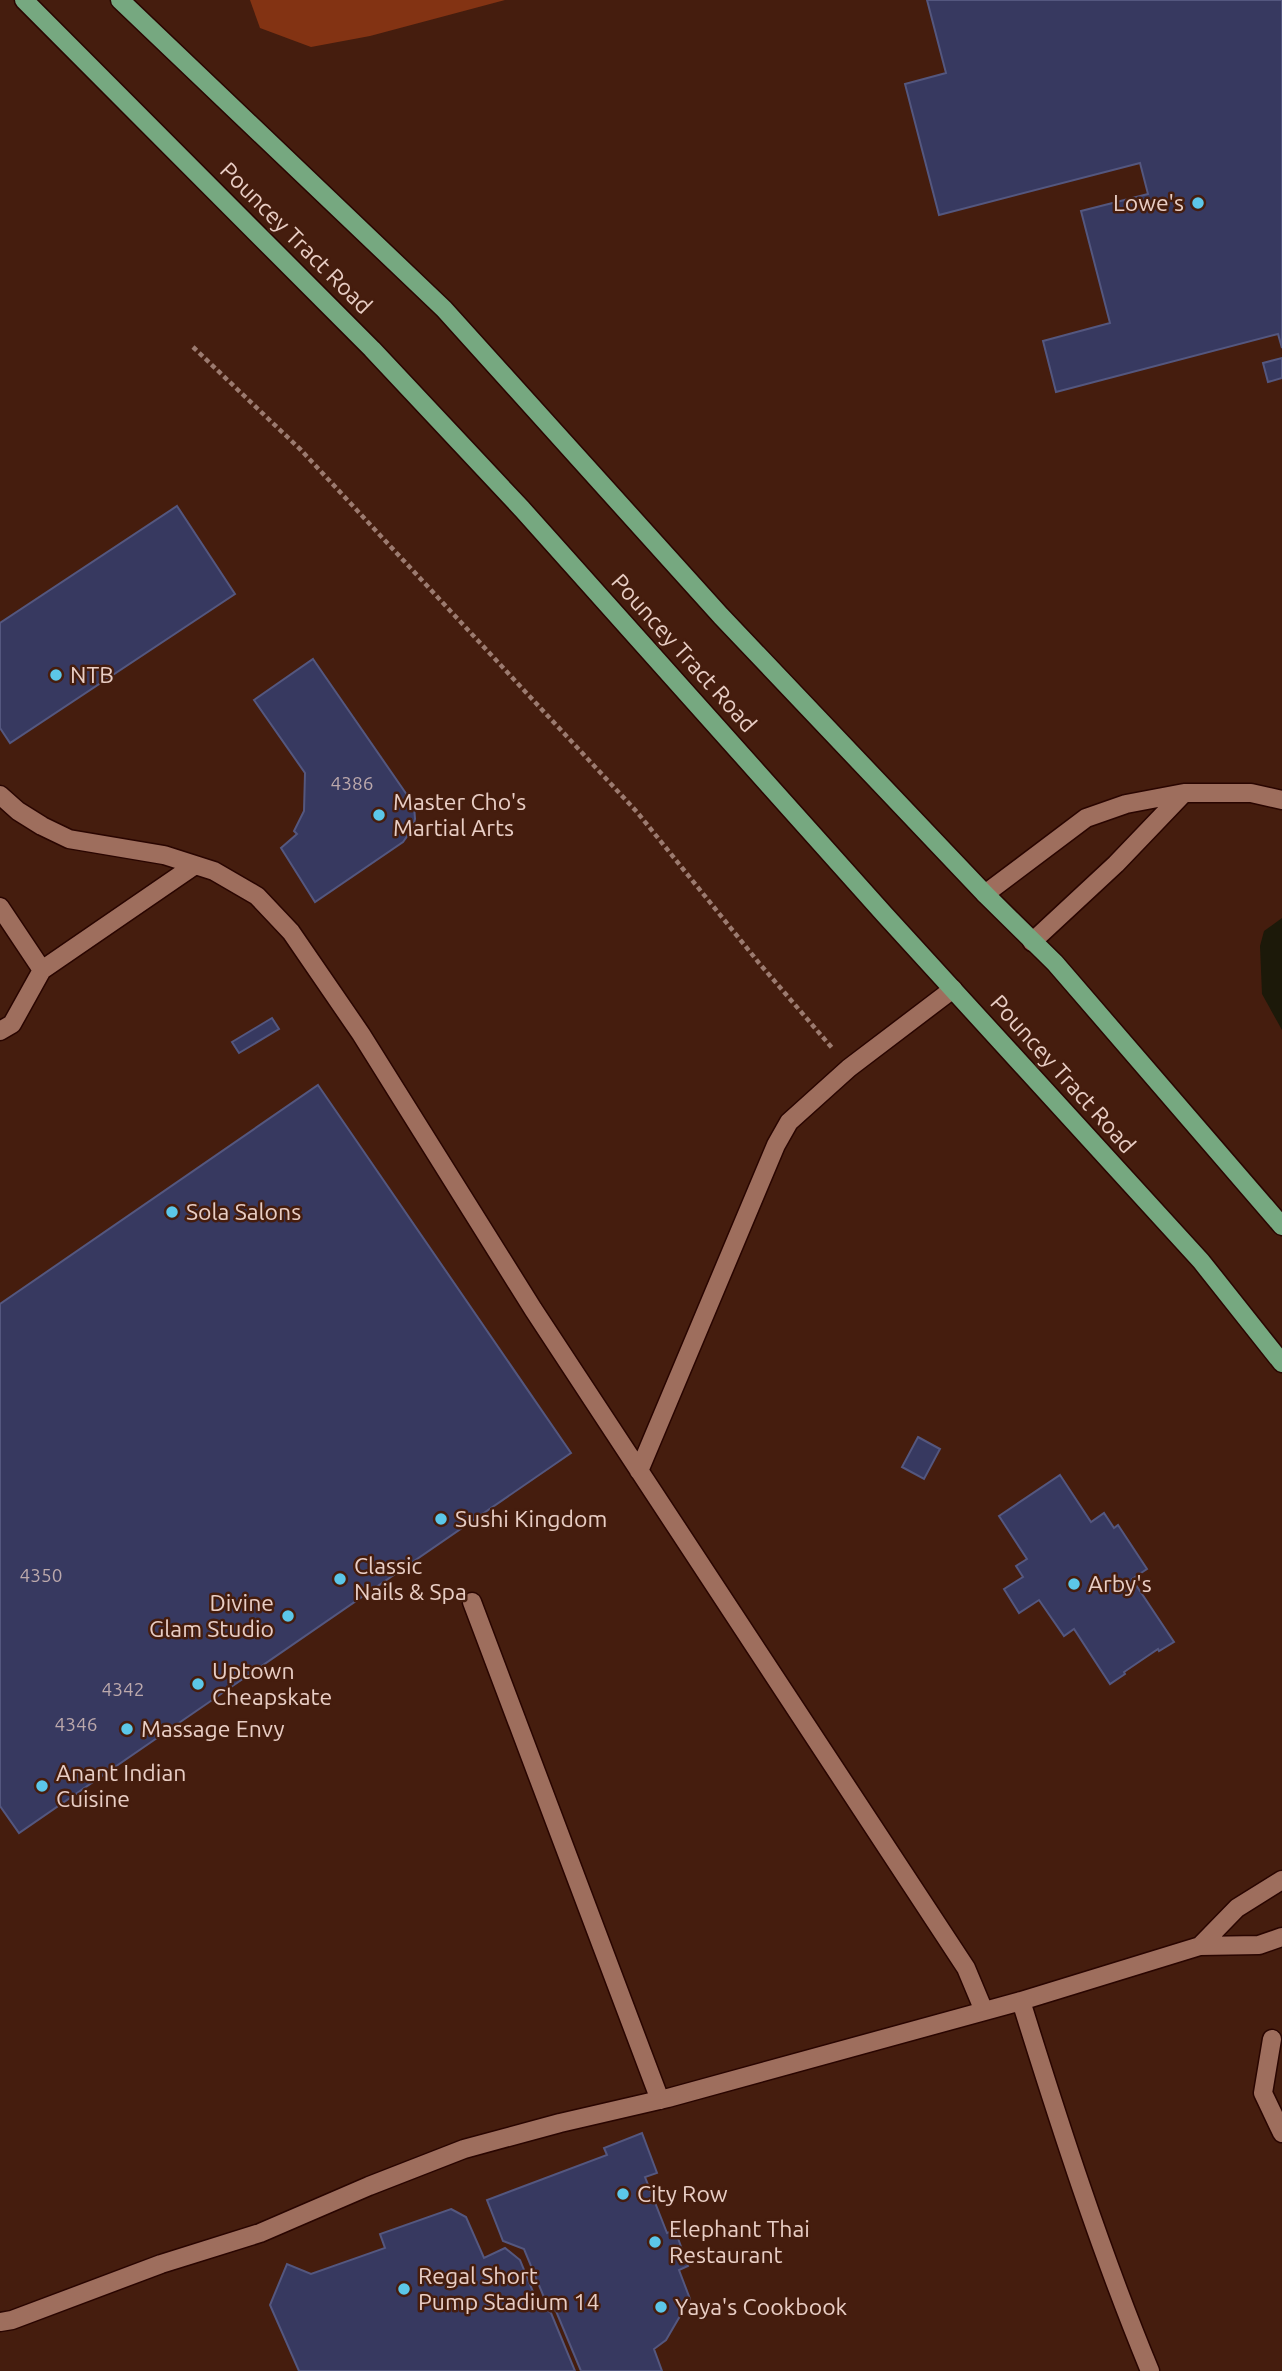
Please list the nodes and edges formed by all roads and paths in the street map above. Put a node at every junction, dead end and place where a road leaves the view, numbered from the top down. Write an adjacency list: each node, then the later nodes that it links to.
1 (24, 0): 12 (main road, Pouncey Tract Road)
2 (120, 0): 8 (main road, Pouncey Tract Road)
3 (193, 347): 14 (path)
4 (1184, 793): 6 (street); 8 (street); 10 (street)
5 (0, 795): 7 (street)
6 (1282, 800)
7 (195, 865): 11 (street); 17 (street)
8 (985, 894): 10 (main road, Pouncey Tract Road)
9 (0, 907): 11 (street)
10 (1032, 942): 15 (main road, Pouncey Tract Road)
11 (42, 970): 13 (street)
12 (953, 989): 14 (street); 16 (main road, Pouncey Tract Road)
13 (0, 1031)
14 (849, 1068): 17 (street)
15 (1282, 1226)
16 (1282, 1363)
17 (639, 1472): 23 (street)
18 (472, 1602): 25 (street)
19 (1282, 1880): 21 (street)
20 (1282, 1937): 21 (street)
21 (1199, 1947): 22 (street)
22 (1021, 2001): 23 (street); 28 (street)
23 (984, 2011): 25 (street)
24 (1272, 2039): 26 (street)
25 (660, 2100): 27 (street)
26 (1282, 2133)
27 (0, 2322)
28 (1150, 2371)

